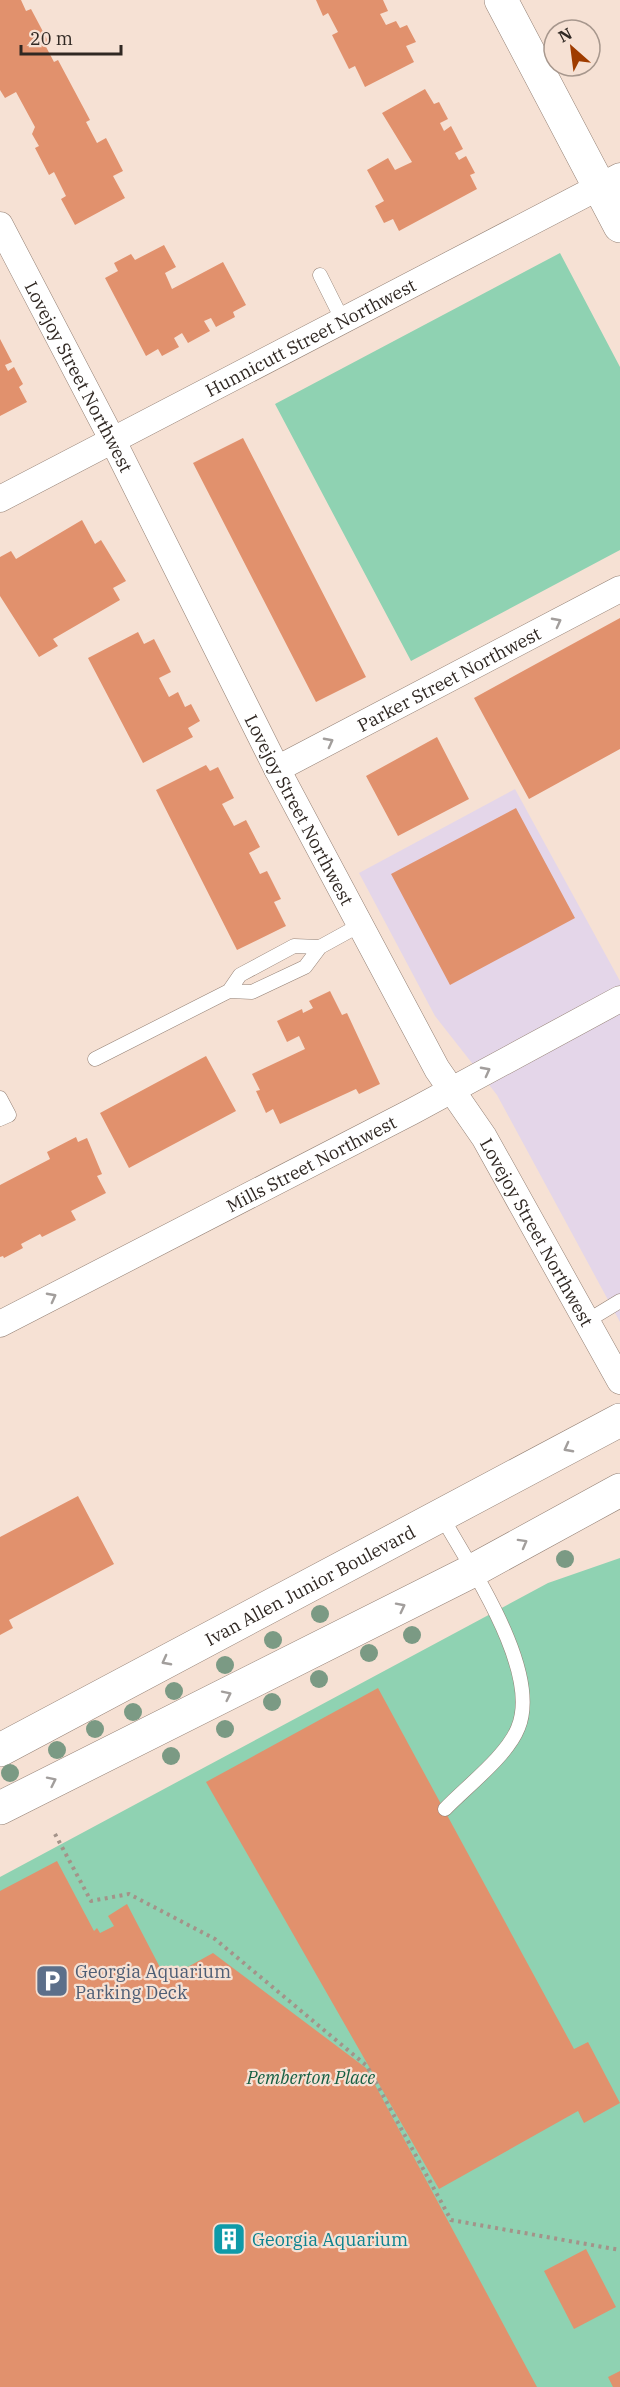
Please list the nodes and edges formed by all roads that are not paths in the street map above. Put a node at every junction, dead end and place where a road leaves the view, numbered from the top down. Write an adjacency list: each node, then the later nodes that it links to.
1 (501, 0): 2 (main road)
2 (610, 181): 4 (main road); 6 (street, Hunnicutt Street Northwest)
3 (0, 225): 7 (street, Lovejoy Street Northwest)
4 (620, 226)
5 (320, 275): 6 (lane)
6 (342, 319): 7 (street, Hunnicutt Street Northwest)
7 (112, 441): 8 (street, Hunnicutt Street Northwest); 10 (street, Lovejoy Street Northwest)
8 (0, 499)
9 (620, 588): 10 (street, Parker Street Northwest, one-way to 9)
10 (277, 769): 11 (street, Lovejoy Street Northwest)
11 (360, 925): 12 (lane); 16 (street, Lovejoy Street Northwest)
12 (320, 947): 13 (lane); 13 (lane)
13 (229, 991): 15 (lane)
14 (620, 999): 16 (street, Mills Street Northwest, one-way to 14)
15 (95, 1059)
16 (450, 1090): 20 (street, Lovejoy Street Northwest); 21 (street, Mills Street Northwest, one-way to 16)
17 (0, 1098): 18 (lane)
18 (0, 1119)
19 (620, 1301): 20 (lane)
20 (587, 1321): 22 (street, Lovejoy Street Northwest)
21 (0, 1324)
22 (620, 1381)
23 (620, 1420): 25 (main road, Ivan Allen Junior Boulevard, one-way to 25)
24 (620, 1490): 26 (main road, one-way to 24)
25 (441, 1515): 26 (lane); 27 (main road, Ivan Allen Junior Boulevard, one-way to 27)
26 (472, 1571): 28 (main road, one-way to 26); 29 (lane)
27 (2, 1744)
28 (0, 1808)
29 (445, 1809)

